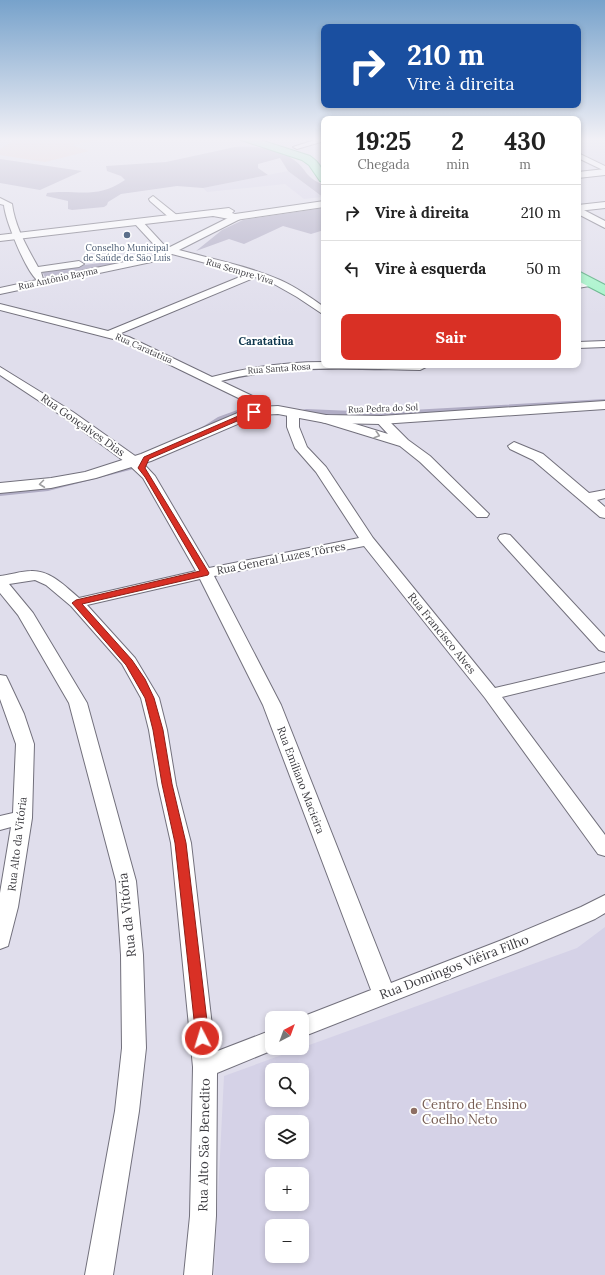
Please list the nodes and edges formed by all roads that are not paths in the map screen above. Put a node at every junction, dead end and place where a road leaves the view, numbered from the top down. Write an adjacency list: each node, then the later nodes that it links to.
1 (153, 199): 9 (street)
2 (2, 201): 13 (street)
3 (321, 201): 8 (street)
4 (321, 204): 8 (street)
5 (605, 205): 6 (street)
6 (581, 209)
7 (581, 211): 11 (street)
8 (233, 214): 9 (street); 12 (street, Rua Antônio Bayma); 12 (street, Rua Antônio Bayma)
9 (174, 218): 10 (street)
10 (138, 222): 13 (street); 15 (street, Rua Sempre Viva)
11 (605, 225)
12 (206, 233): 15 (street, Rua Antônio Bayma)
13 (17, 236): 14 (street); 17 (street)
14 (0, 238)
15 (172, 251): 17 (street, Rua Sempre Viva); 18 (street, Rua Sempre Viva); 21 (street, Rua Antônio Bayma)
16 (581, 265): 20 (main road)
17 (35, 270): 21 (street)
18 (256, 274): 27 (street, Rua Sempre Viva); 28 (street)
19 (581, 277): 22 (main road)
20 (605, 278)
21 (41, 281): 24 (street, Rua Antônio Bayma)
22 (592, 283): 23 (street); 25 (main road)
23 (581, 285)
24 (0, 291)
25 (605, 291)
26 (0, 307): 28 (street, Rua Caratatiua)
27 (321, 310)
28 (111, 334): 33 (street, Rua Caratatiua)
29 (605, 344): 30 (street)
30 (581, 345)
31 (321, 367): 33 (street, Rua Santa Rosa)
32 (1, 371): 43 (street, Rua Gonçalves Dias)
33 (212, 380): 35 (street, Rua Caratatiua)
34 (605, 396): 37 (street, Rua Pedra do Sol)
35 (257, 403): 37 (street, Rua Pedra do Sol); 41 (street, Rua Pedra do Sol)
36 (605, 405): 39 (street, Rua Pedra do Sol)
37 (284, 409): 38 (street, Rua Pedra do Sol); 41 (street, Rua Pedra do Sol); 51 (street, Rua Francisco Alves)
38 (326, 419): 39 (street, Rua Pedra do Sol); 40 (street, one-way to 40)
39 (381, 420): 40 (street)
40 (404, 443): 48 (street)
41 (172, 446): 43 (street, Rua Pedra do Sol)
42 (514, 446): 46 (street)
43 (141, 462): 44 (street, Rua Pedra do Sol, one-way to 44); 47 (street, Rua Pedra do Sol); 52 (street, Rua Gonçalves Dias)
44 (0, 488)
45 (605, 494): 46 (street)
46 (587, 498): 49 (street)
47 (0, 499)
48 (482, 514)
49 (605, 514)
50 (505, 538): 55 (street)
51 (368, 541): 52 (street, Rua General Luzes Tôrres); 58 (street, Rua Francisco Alves)
52 (205, 573): 54 (street, Rua General Luzes Tôrres); 64 (street, Rua Emíliano Macieira)
53 (0, 582): 54 (street, Rua Alto São Benedito); 68 (street, Rua da Vitória)
54 (76, 603): 67 (street, Rua Alto São Benedito)
55 (605, 647)
56 (605, 667): 58 (street)
57 (0, 680): 59 (street, Rua Alto da Vitória)
58 (491, 694): 61 (street, Rua Francisco Alves)
59 (22, 818): 60 (street); 63 (street, Rua Alto da Vitória)
60 (0, 824)
61 (605, 849)
62 (605, 903): 64 (street, Rua Domingos Viêira Filho)
63 (0, 940)
64 (384, 994): 65 (street, Rua Domingos Viêira Filho)
65 (309, 1025)
66 (265, 1043): 67 (street)
67 (205, 1067): 69 (street, Rua Alto São Benedito)
68 (99, 1275)
69 (198, 1275)

